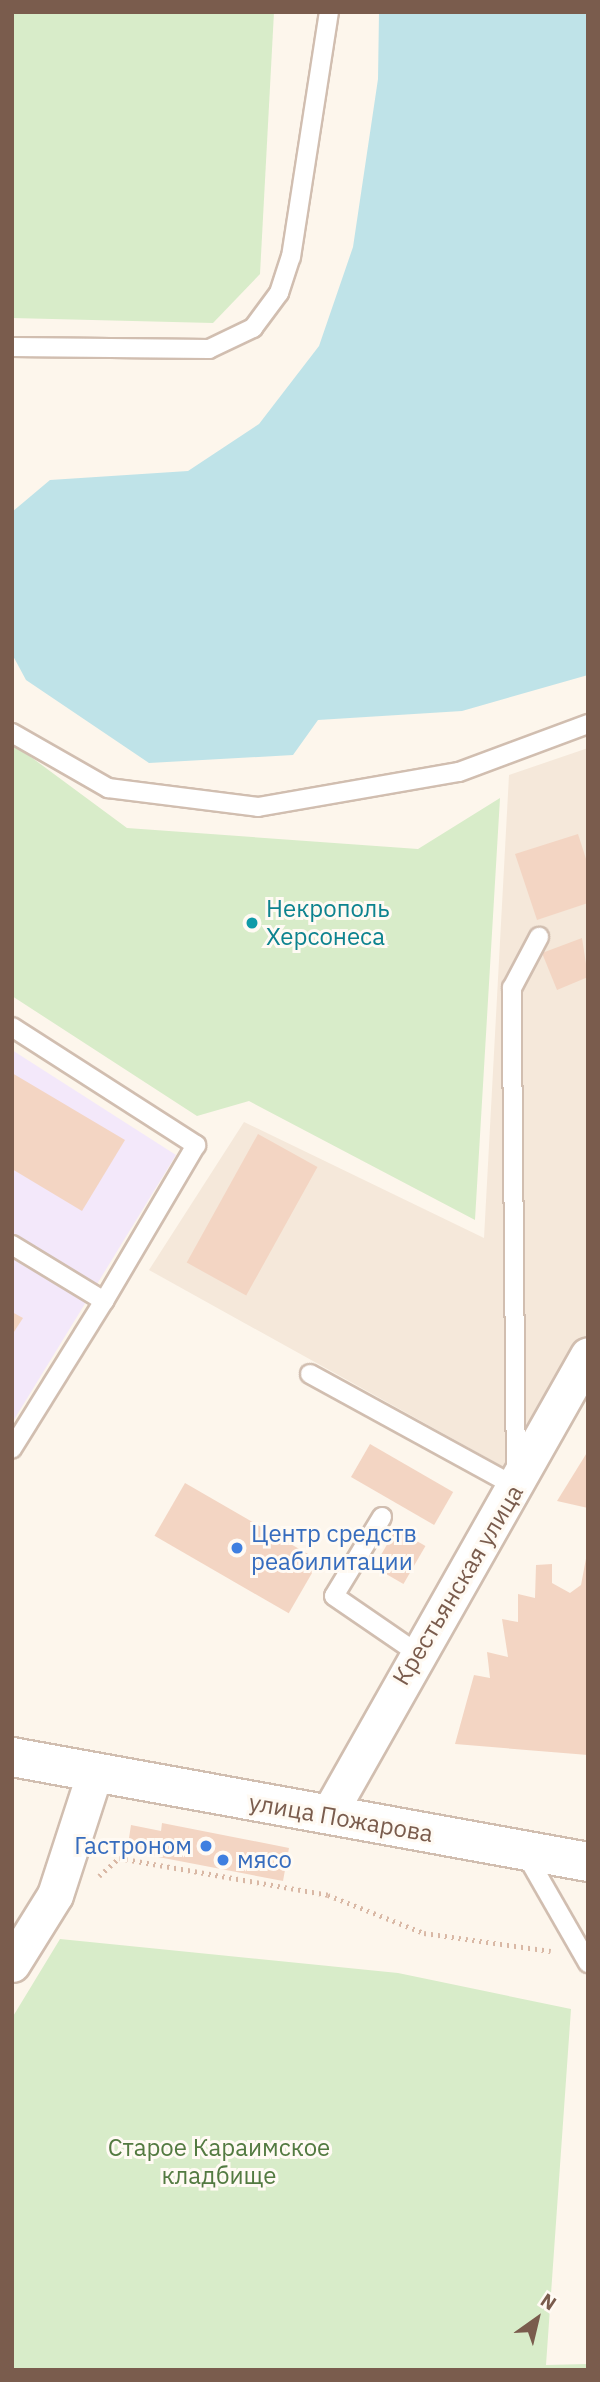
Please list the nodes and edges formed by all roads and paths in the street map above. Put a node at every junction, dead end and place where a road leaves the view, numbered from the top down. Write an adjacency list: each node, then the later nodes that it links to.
1 (329, 12): 2 (lane)
2 (12, 347)
3 (588, 724): 4 (lane)
4 (12, 733)
5 (539, 937): 12 (lane)
6 (12, 1027): 8 (lane)
7 (12, 1245): 8 (lane)
8 (104, 1301): 11 (lane)
9 (588, 1355): 12 (street, Крестьянская улица)
10 (310, 1374): 12 (lane)
11 (12, 1449)
12 (516, 1487): 14 (street, Крестьянская улица)
13 (382, 1517): 14 (lane)
14 (417, 1653): 17 (street, Крестьянская улица)
15 (12, 1758): 16 (main road, улица Пожарова)
16 (94, 1775): 17 (main road, улица Пожарова); 20 (street)
17 (328, 1815): 18 (main road, улица Пожарова)
18 (524, 1851): 19 (main road, улица Пожарова); 21 (lane)
19 (588, 1862)
20 (35, 1913): 21 (path); 22 (street)
21 (586, 1959)
22 (12, 1964)

